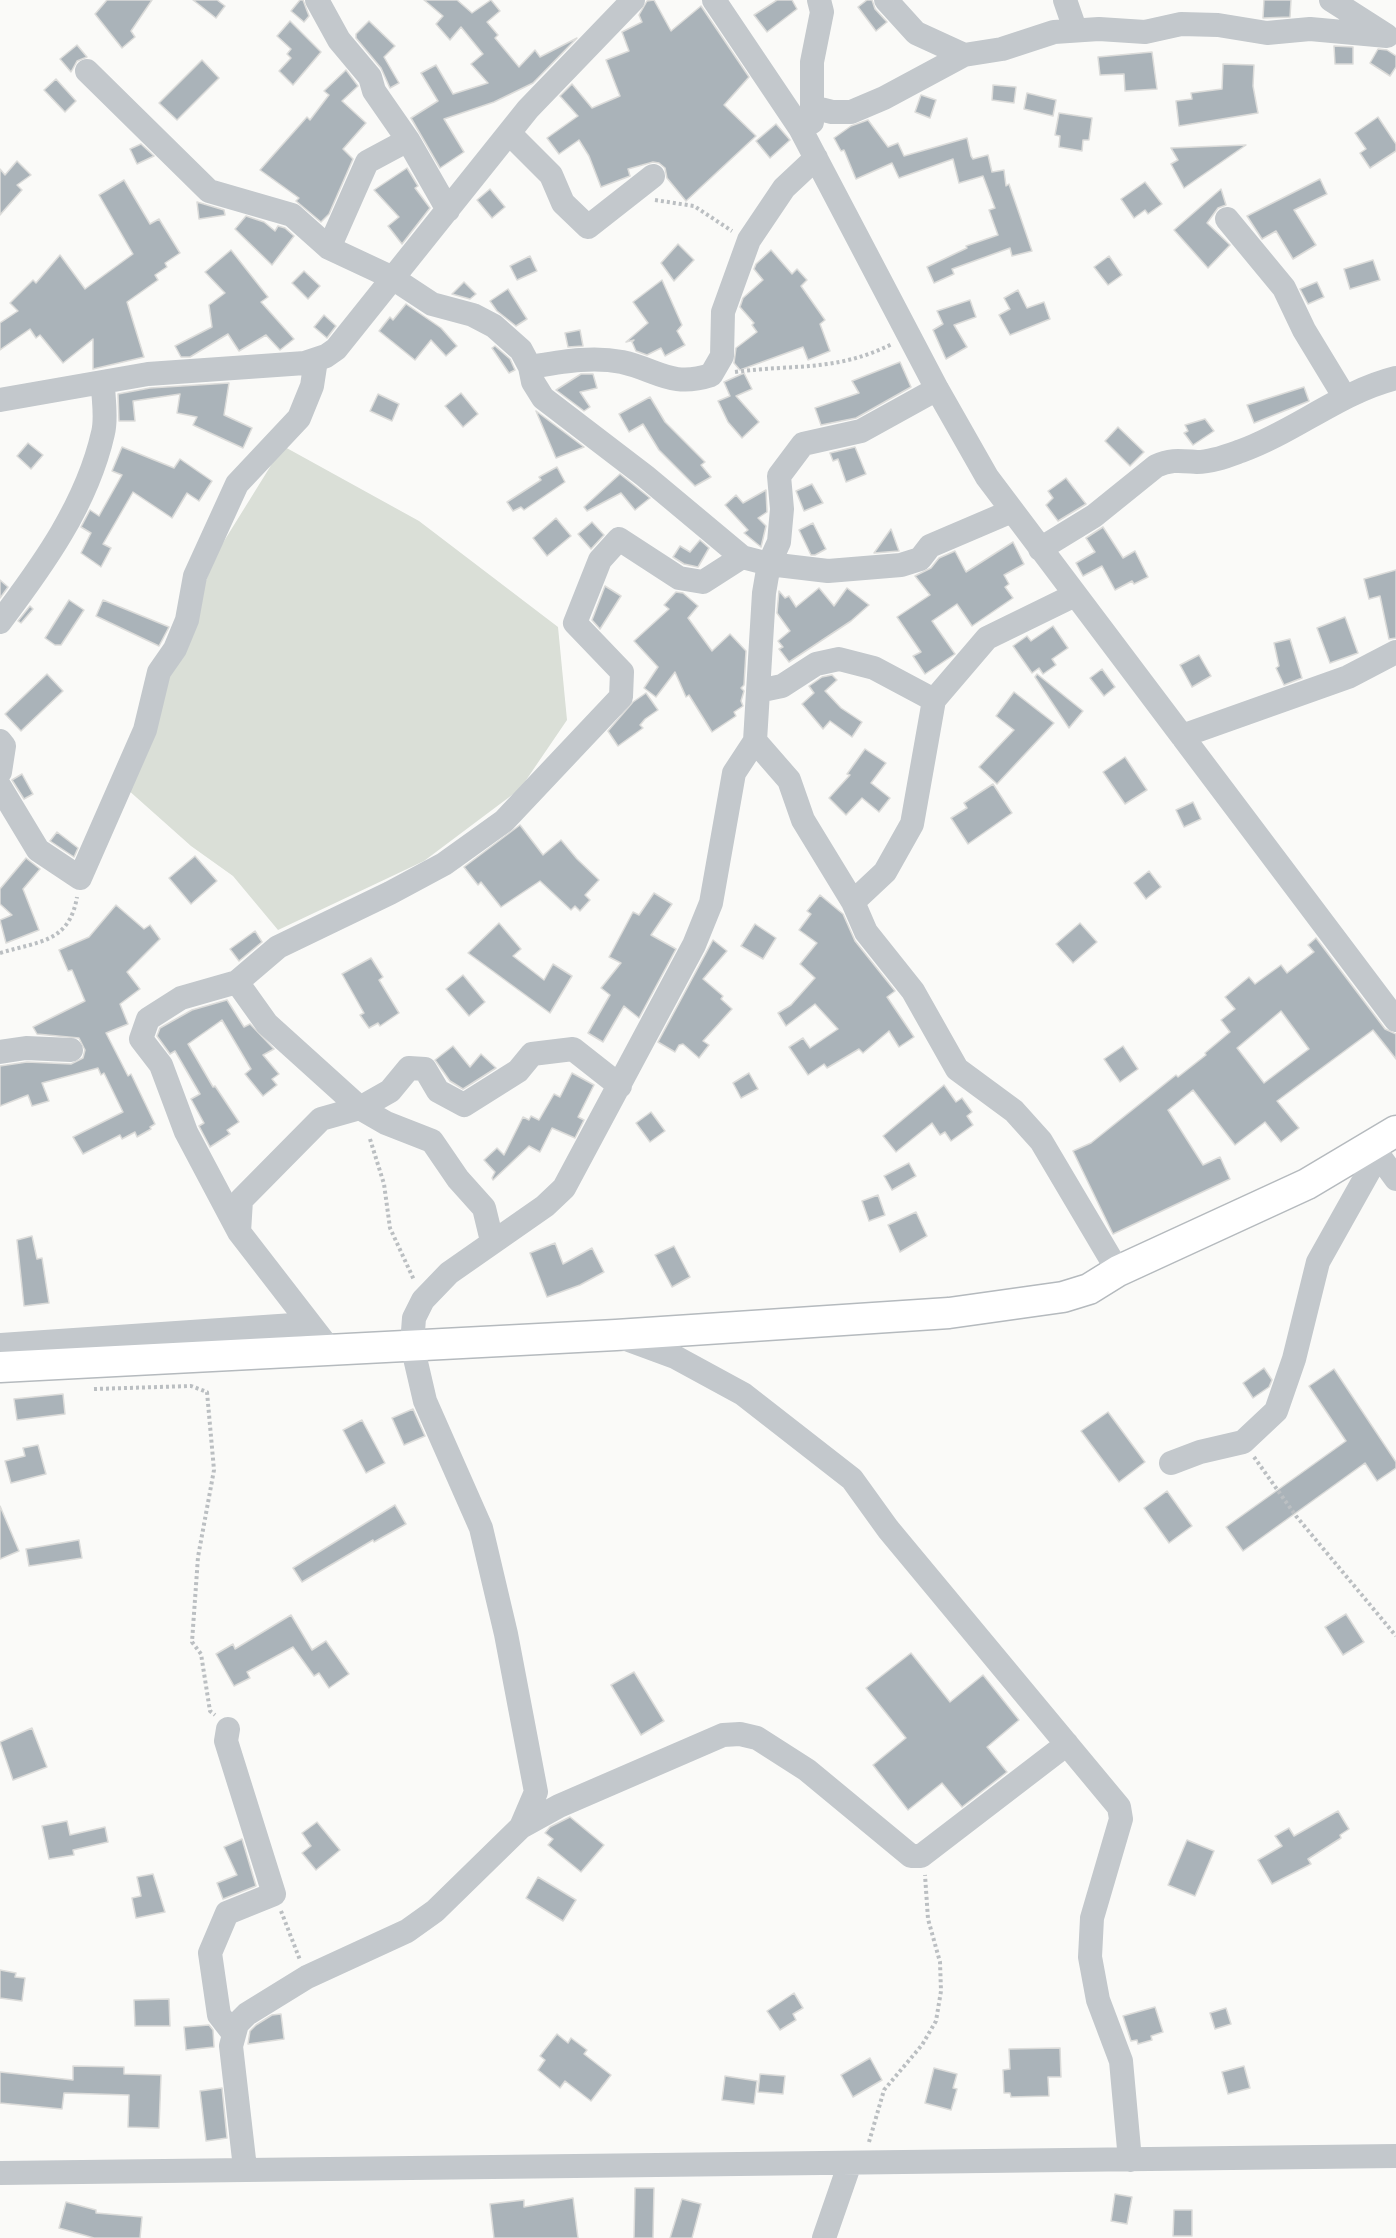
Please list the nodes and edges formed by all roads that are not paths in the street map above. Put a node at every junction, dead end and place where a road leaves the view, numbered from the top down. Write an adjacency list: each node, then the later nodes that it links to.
1 (317, 0): 14 (street)
2 (633, 0): 13 (street)
3 (714, 0): 15 (street)
4 (886, 0): 10 (street)
5 (1065, 0): 8 (street)
6 (1331, 0): 9 (street)
7 (823, 4): 12 (street)
8 (1075, 29): 9 (street); 10 (street)
9 (1392, 38)
10 (964, 55): 12 (street)
11 (87, 71): 19 (street)
12 (812, 107): 15 (street)
13 (509, 133): 16 (street); 17 (street)
14 (408, 140): 17 (street); 19 (street)
15 (813, 152): 22 (street); 25 (street)
16 (652, 176)
17 (448, 210): 20 (street)
18 (1227, 219): 26 (street)
19 (329, 248): 20 (street)
20 (391, 277): 21 (street); 22 (street)
21 (316, 360): 24 (street); 41 (street)
22 (530, 367): 30 (street)
23 (1396, 378): 26 (street)
24 (103, 383): 27 (street); 33 (street)
25 (937, 389): 28 (street); 31 (street)
26 (1344, 396): 29 (street)
27 (0, 400)
28 (1012, 511): 29 (street); 31 (street)
29 (1040, 549): 32 (street)
30 (742, 558): 31 (street); 43 (street)
31 (769, 564): 35 (street)
32 (1075, 595): 36 (street); 37 (street)
33 (0, 622)
34 (1396, 652): 37 (street)
35 (758, 691): 36 (street); 39 (street)
36 (934, 700): 42 (street)
37 (1182, 736): 44 (street)
38 (0, 741): 40 (street)
39 (755, 741): 42 (street); 47 (street)
40 (0, 772)
41 (0, 787)
42 (853, 902): 53 (street)
43 (237, 981): 48 (street); 51 (street)
44 (1396, 1020)
45 (71, 1050): 46 (street)
46 (0, 1052)
47 (620, 1086): 48 (street); 52 (street)
48 (360, 1108): 51 (street); 52 (street)
49 (1382, 1144): 50 (street); 53 (main road); 60 (street)
50 (1396, 1179)
51 (239, 1232): 54 (street)
52 (492, 1241): 57 (street)
53 (1118, 1271): 55 (main road)
54 (308, 1324): 56 (street); 58 (street)
55 (616, 1335): 57 (main road); 62 (street)
56 (0, 1345)
57 (412, 1345): 58 (main road); 63 (street)
58 (331, 1351): 59 (main road)
59 (0, 1367)
60 (1171, 1463)
61 (228, 1729): 64 (street)
62 (1067, 1744): 63 (street); 66 (street)
63 (521, 1827): 64 (street)
64 (233, 2033): 68 (street)
65 (1396, 2156): 66 (street)
66 (1130, 2160): 67 (street)
67 (856, 2162): 68 (street); 70 (street)
68 (245, 2168): 69 (street)
69 (0, 2173)
70 (824, 2238)

